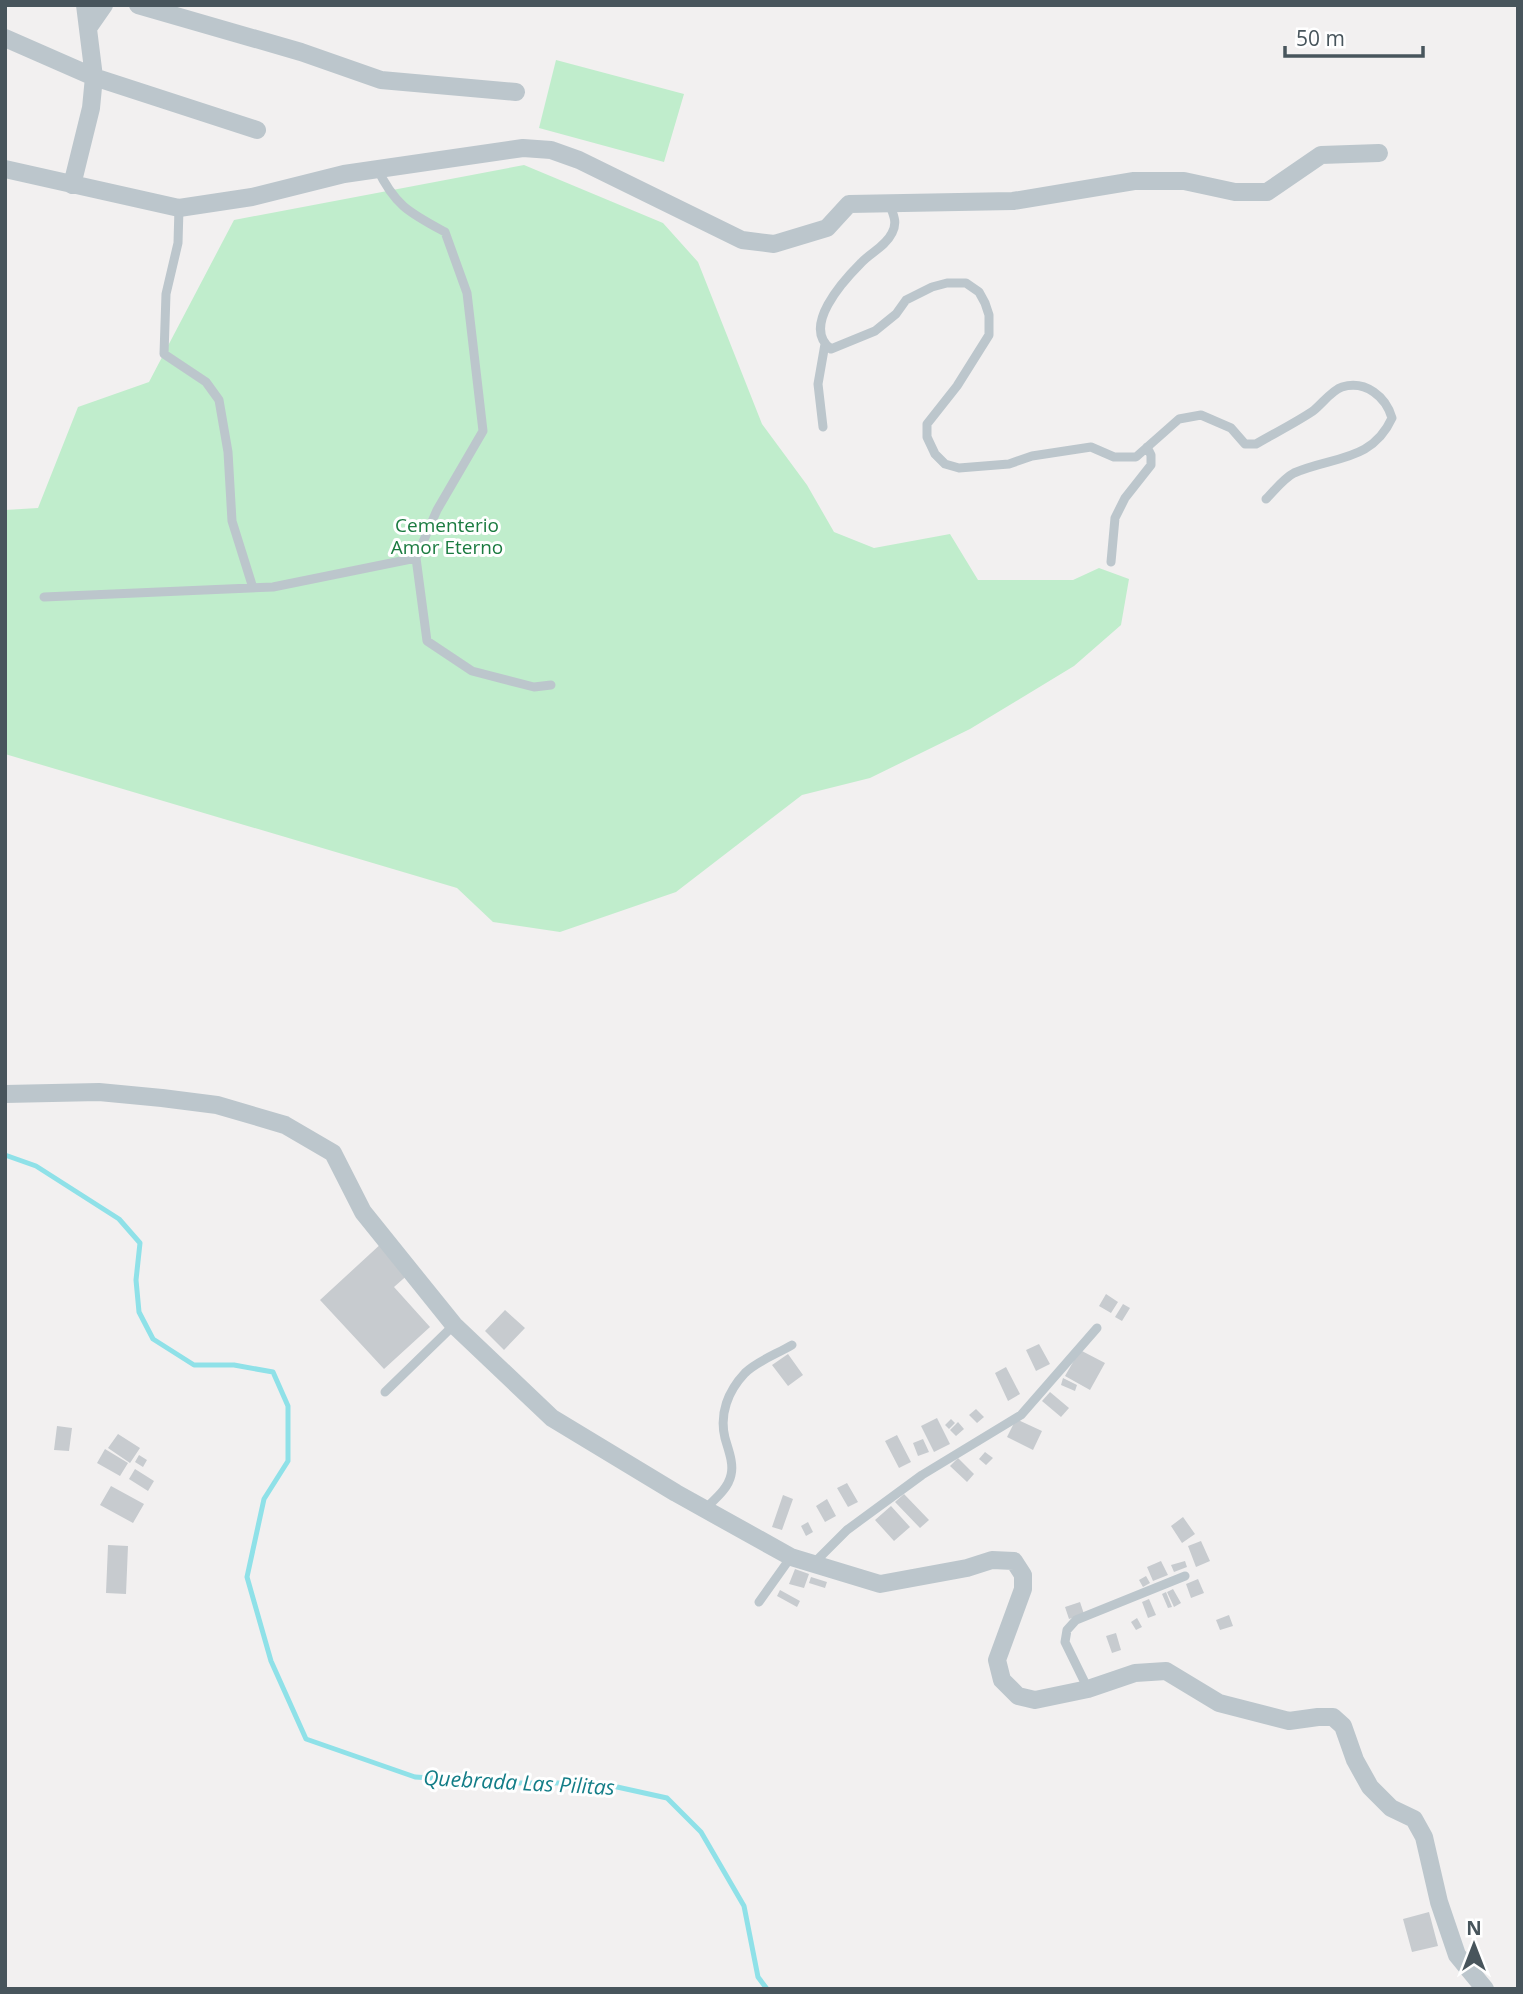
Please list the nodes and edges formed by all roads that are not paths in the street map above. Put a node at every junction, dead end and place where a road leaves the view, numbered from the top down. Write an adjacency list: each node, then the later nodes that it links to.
1 (85, 5): 4 (street)
2 (104, 5): 4 (street)
3 (138, 5): 7 (street)
4 (88, 28): 6 (street)
5 (5, 38): 6 (street)
6 (94, 77): 8 (street); 12 (street)
7 (516, 92)
8 (257, 130)
9 (1379, 153): 13 (street)
10 (377, 168): 13 (street); 14 (street); 19 (lane)
11 (5, 169): 12 (street)
12 (72, 185): 14 (street)
13 (889, 202): 15 (lane)
14 (179, 208): 21 (lane)
15 (825, 344): 16 (lane); 17 (lane)
16 (823, 427)
17 (1147, 447): 18 (lane); 20 (lane)
18 (1266, 499)
19 (415, 558): 21 (lane); 23 (lane)
20 (1111, 562)
21 (253, 588): 22 (lane)
22 (44, 597)
23 (551, 685)
24 (5, 1094): 25 (street)
25 (454, 1325): 28 (lane); 29 (street)
26 (1097, 1328): 31 (lane)
27 (792, 1345): 29 (lane)
28 (385, 1392)
29 (705, 1509): 30 (street)
30 (791, 1557): 31 (street); 33 (lane)
31 (813, 1564): 34 (street)
32 (1185, 1576): 34 (lane)
33 (759, 1602)
34 (1088, 1689): 35 (street)
35 (1485, 1989)

